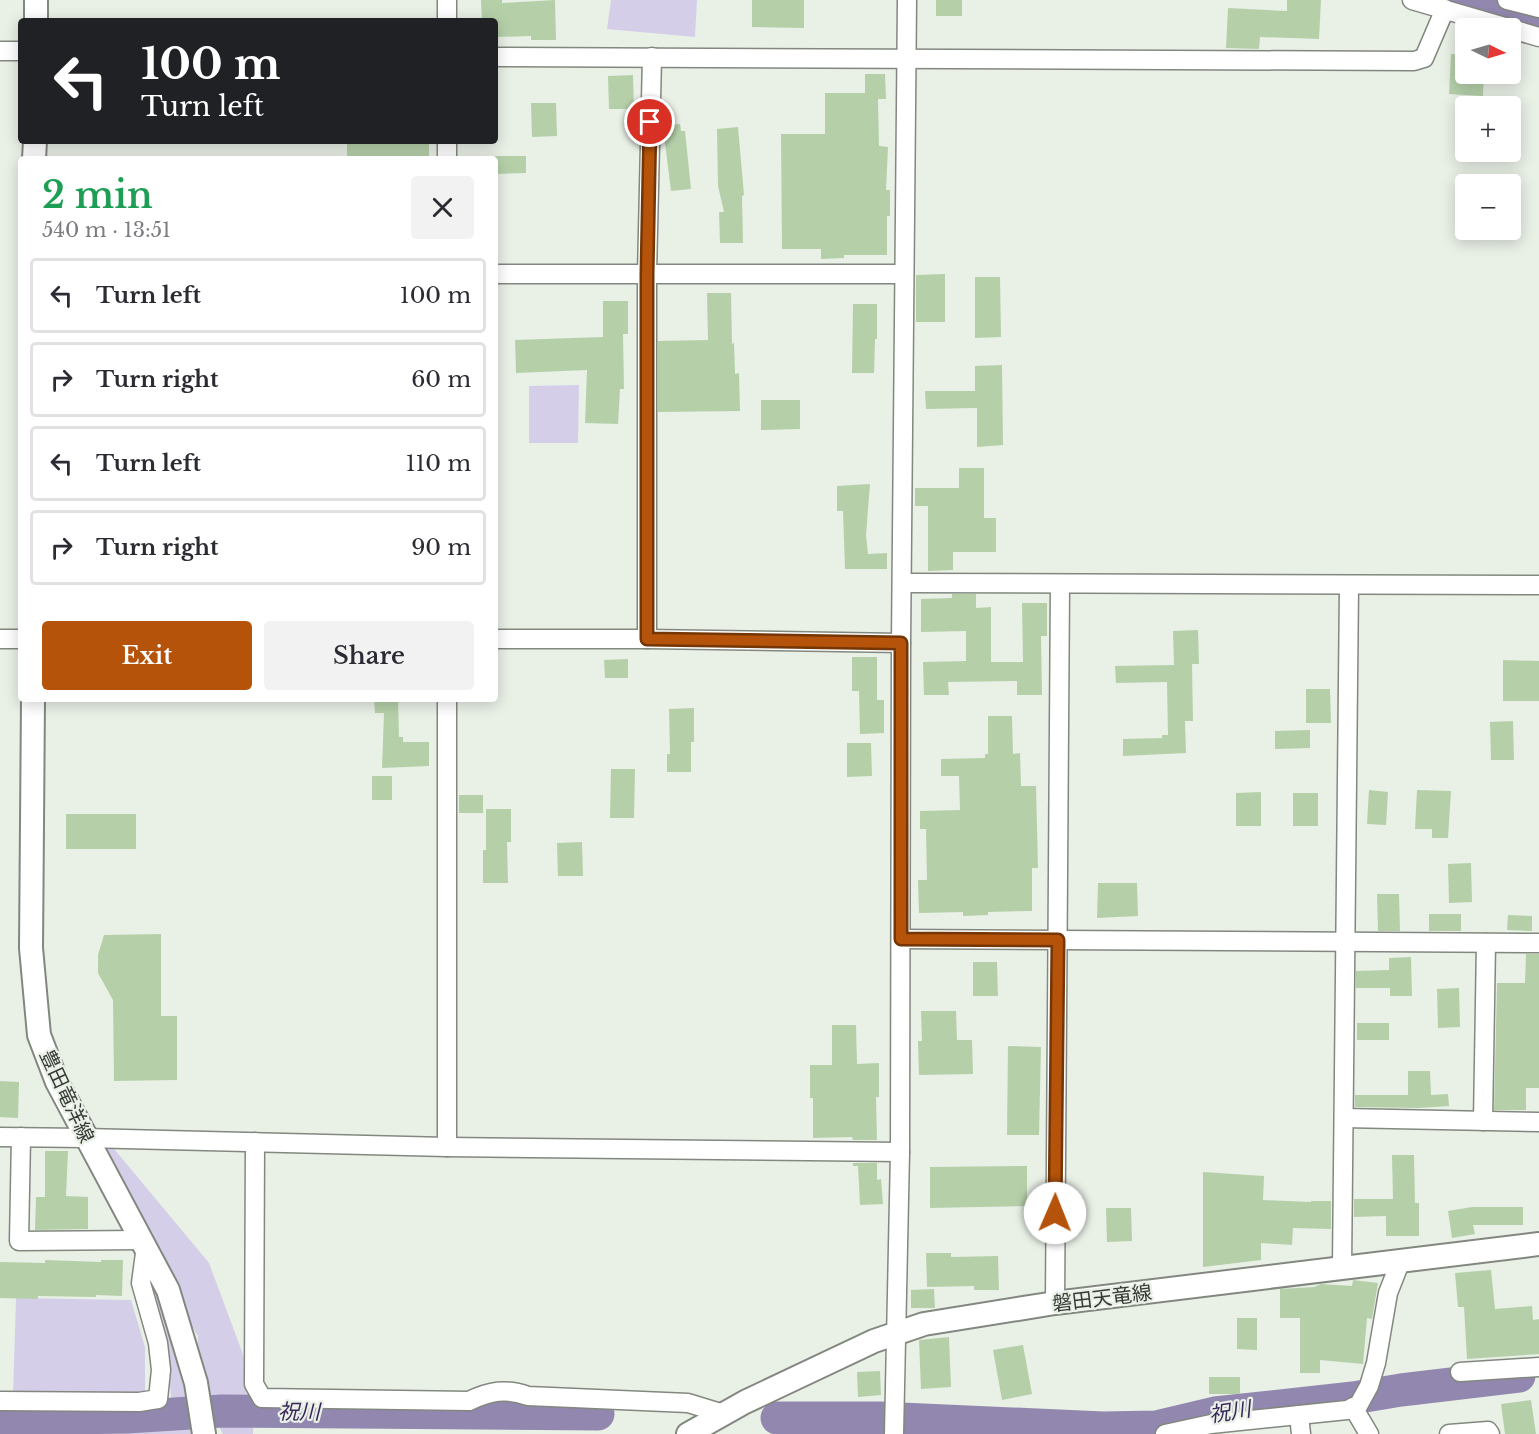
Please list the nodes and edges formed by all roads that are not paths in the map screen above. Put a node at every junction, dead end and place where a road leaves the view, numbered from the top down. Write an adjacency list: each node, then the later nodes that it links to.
1 (36, 0): 7 (main road)
2 (447, 0): 8 (street)
3 (907, 0): 14 (street)
4 (1507, 0): 6 (street)
5 (1428, 3): 9 (street); 14 (street)
6 (1539, 8)
7 (36, 18)
8 (447, 18)
9 (1539, 37)
10 (0, 51): 11 (street)
11 (18, 51)
12 (498, 57): 13 (street)
13 (652, 57): 14 (street); 16 (street)
14 (906, 58): 17 (street)
15 (498, 274): 16 (street)
16 (647, 274): 17 (street); 25 (street)
17 (904, 274): 18 (street)
18 (903, 584): 19 (street); 26 (street)
19 (1060, 584): 20 (street); 30 (street)
20 (1349, 585): 21 (street); 31 (street)
21 (1539, 585)
22 (0, 639): 23 (street)
23 (18, 639)
24 (498, 639): 25 (street)
25 (647, 639): 26 (street)
26 (901, 643): 29 (street)
27 (33, 702): 39 (main road, 豊田竜洋線)
28 (447, 702): 41 (street)
29 (901, 939): 30 (street); 42 (street)
30 (1058, 940): 31 (street); 47 (street)
31 (1346, 942): 32 (street); 34 (street)
32 (1486, 943): 33 (street); 35 (street)
33 (1539, 943)
34 (1344, 1118): 35 (street); 46 (street)
35 (1483, 1121): 36 (street)
36 (1539, 1122)
37 (0, 1137): 38 (street)
38 (21, 1137): 39 (street); 43 (street)
39 (85, 1138): 40 (street); 43 (main road, 豊田竜洋線)
40 (255, 1142): 41 (street); 53 (street)
41 (447, 1147): 42 (street)
42 (900, 1152): 48 (street)
43 (144, 1243): 51 (street); 56 (main road, 豊田竜洋線)
44 (1539, 1244): 45 (main road, 磐田天竜線)
45 (1401, 1260): 46 (main road, 磐田天竜線); 52 (street)
46 (1342, 1267): 47 (main road, 磐田天竜線)
47 (1054, 1303): 48 (main road, 磐田天竜線)
48 (897, 1332): 53 (main road, 磐田天竜線); 58 (street)
49 (1539, 1367): 50 (street)
50 (1460, 1372)
51 (0, 1401)
52 (1353, 1407): 54 (street); 61 (street)
53 (724, 1414): 57 (main road, 磐田天竜線)
54 (1299, 1415): 55 (street); 60 (street)
55 (1219, 1428): 59 (street)
56 (204, 1434)
57 (688, 1434)
58 (894, 1434)
59 (1165, 1434)
60 (1301, 1434)
61 (1369, 1434)
62 (1449, 1434): 63 (street)
63 (1490, 1434)

